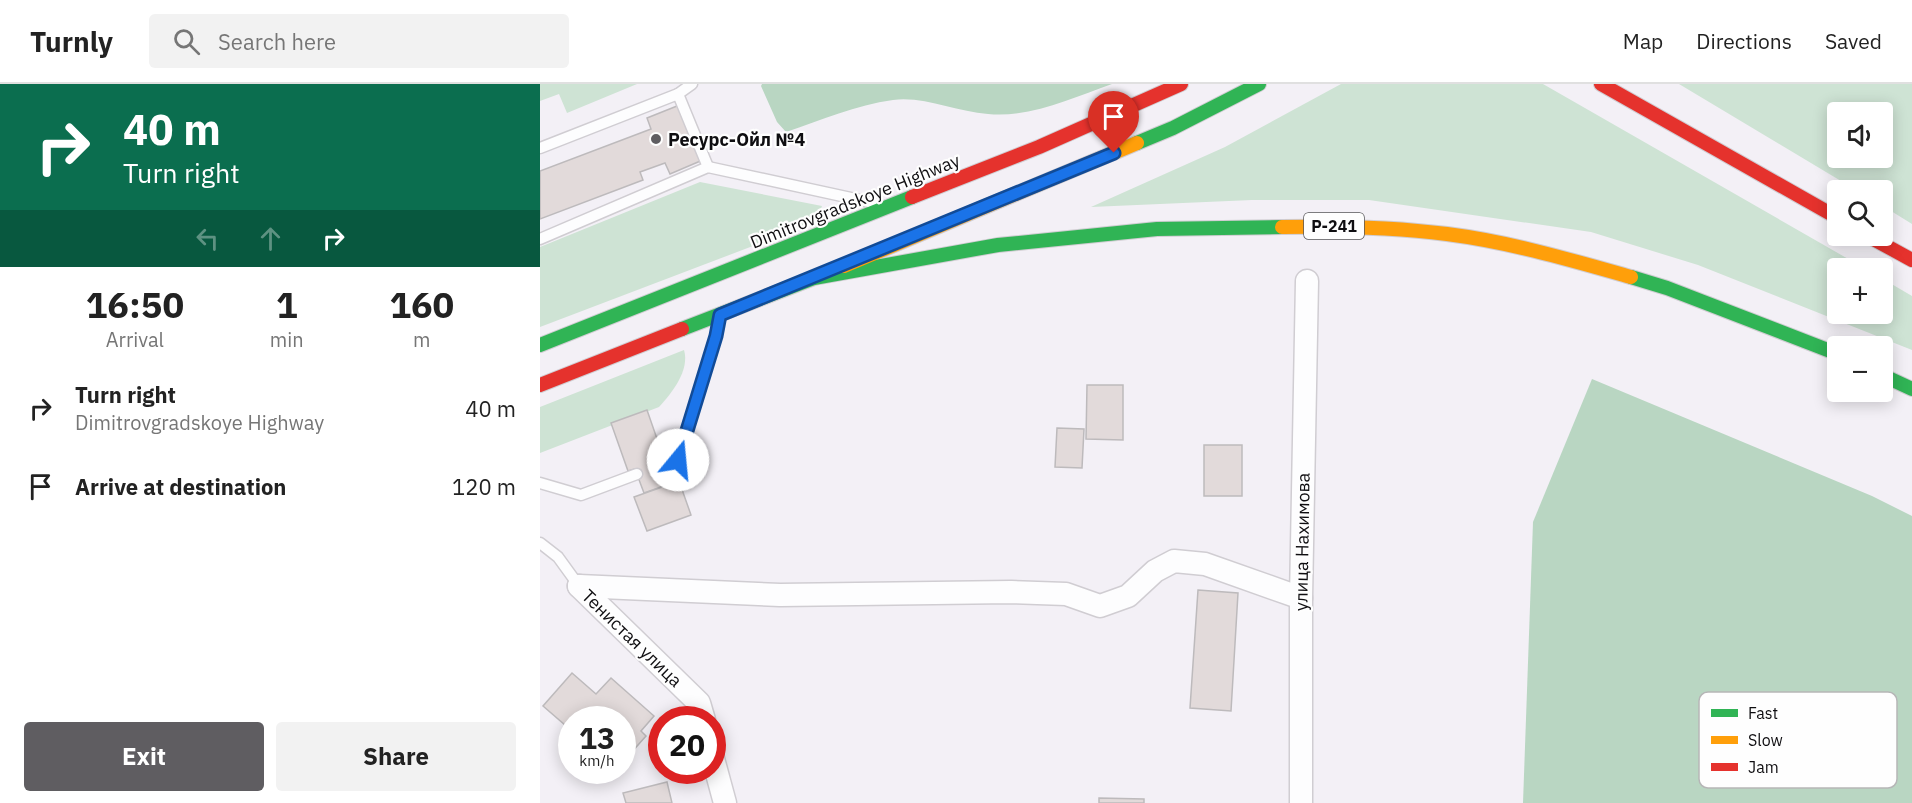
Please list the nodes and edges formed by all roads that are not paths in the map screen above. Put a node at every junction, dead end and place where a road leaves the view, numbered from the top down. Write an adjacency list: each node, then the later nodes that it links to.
1 (692, 84): 5 (lane)
2 (1181, 84): 8 (main road, Dimitrovgradskoye Highway)
3 (1259, 84): 13 (main road)
4 (1601, 84): 9 (main road)
5 (678, 94): 6 (lane); 7 (lane)
6 (540, 147)
7 (708, 167): 8 (lane); 10 (lane)
8 (892, 207): 16 (main road, Dimitrovgradskoye Highway)
9 (1827, 212)
10 (540, 239)
11 (1886, 246): 12 (main road)
12 (1912, 260)
13 (814, 278): 15 (main road, Р-241); 17 (main road, Р-241)
14 (1307, 281): 26 (street, улица Нахимова)
15 (720, 315): 19 (main road, Р-241); 21 (lane)
16 (540, 345)
17 (1827, 350)
18 (1893, 380): 20 (main road)
19 (540, 386)
20 (1912, 389)
21 (657, 467)
22 (637, 474): 23 (lane)
23 (540, 483)
24 (540, 543): 25 (lane)
25 (579, 585): 26 (street); 27 (street, Тенистая улица)
26 (1301, 598): 30 (street, улица Нахимова)
27 (700, 706)
28 (720, 784): 29 (street)
29 (725, 803)
30 (1301, 803)

